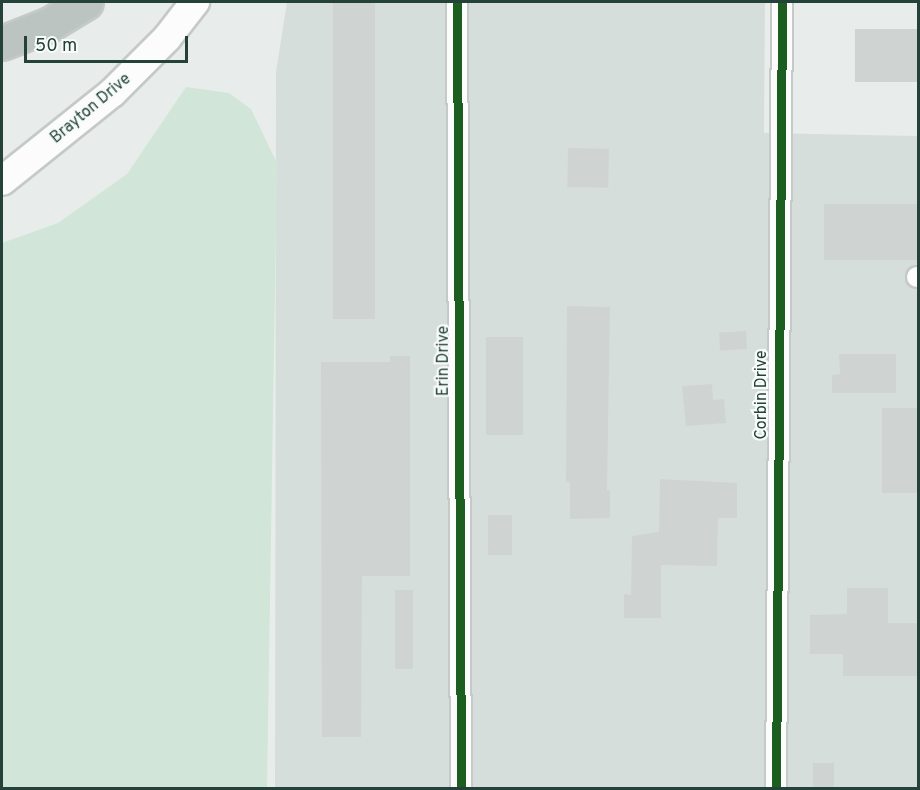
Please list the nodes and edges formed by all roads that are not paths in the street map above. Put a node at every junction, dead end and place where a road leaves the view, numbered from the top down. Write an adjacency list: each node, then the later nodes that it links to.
1 (86, 2): 5 (highway)
2 (195, 2): 6 (main road, Brayton Drive)
3 (457, 2): 7 (street, Erin Drive)
4 (782, 2): 8 (street, Corbin Drive)
5 (2, 43)
6 (2, 181)
7 (461, 789)
8 (776, 789)

